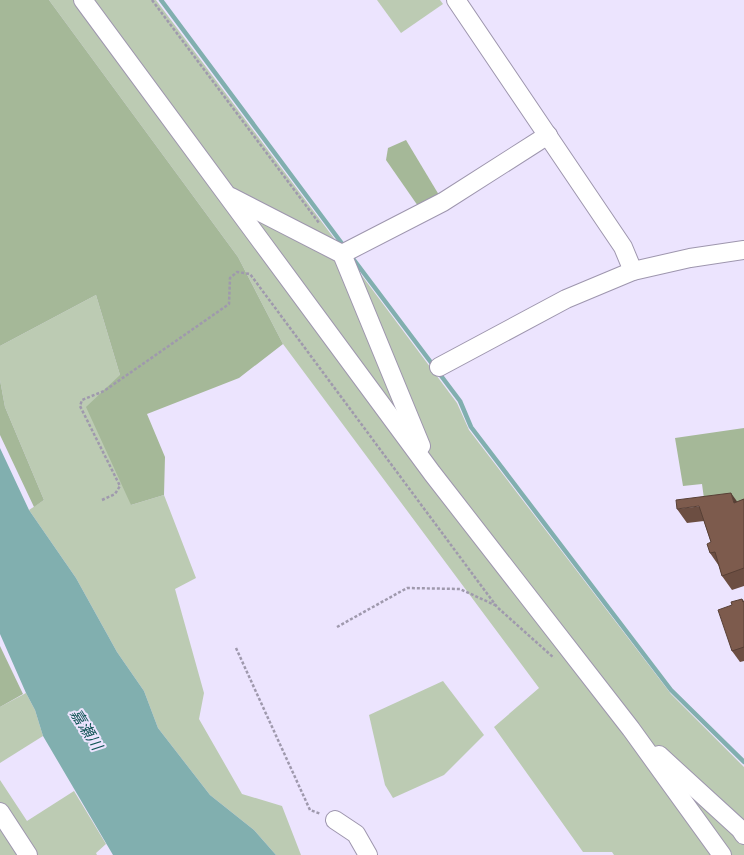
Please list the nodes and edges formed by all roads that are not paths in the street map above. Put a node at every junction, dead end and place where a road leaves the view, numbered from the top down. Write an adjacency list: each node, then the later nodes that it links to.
1 (83, 0): 4 (street)
2 (456, 0): 3 (street)
3 (548, 135): 6 (street); 7 (street)
4 (227, 195): 6 (street); 9 (street)
5 (744, 250): 7 (street)
6 (348, 252): 9 (street)
7 (633, 271): 8 (street)
8 (439, 367)
9 (432, 473): 10 (street)
10 (631, 729): 13 (street); 16 (street)
11 (0, 812): 14 (street)
12 (335, 820): 15 (street)
13 (744, 835)
14 (28, 855)
15 (368, 855)
16 (722, 855)

